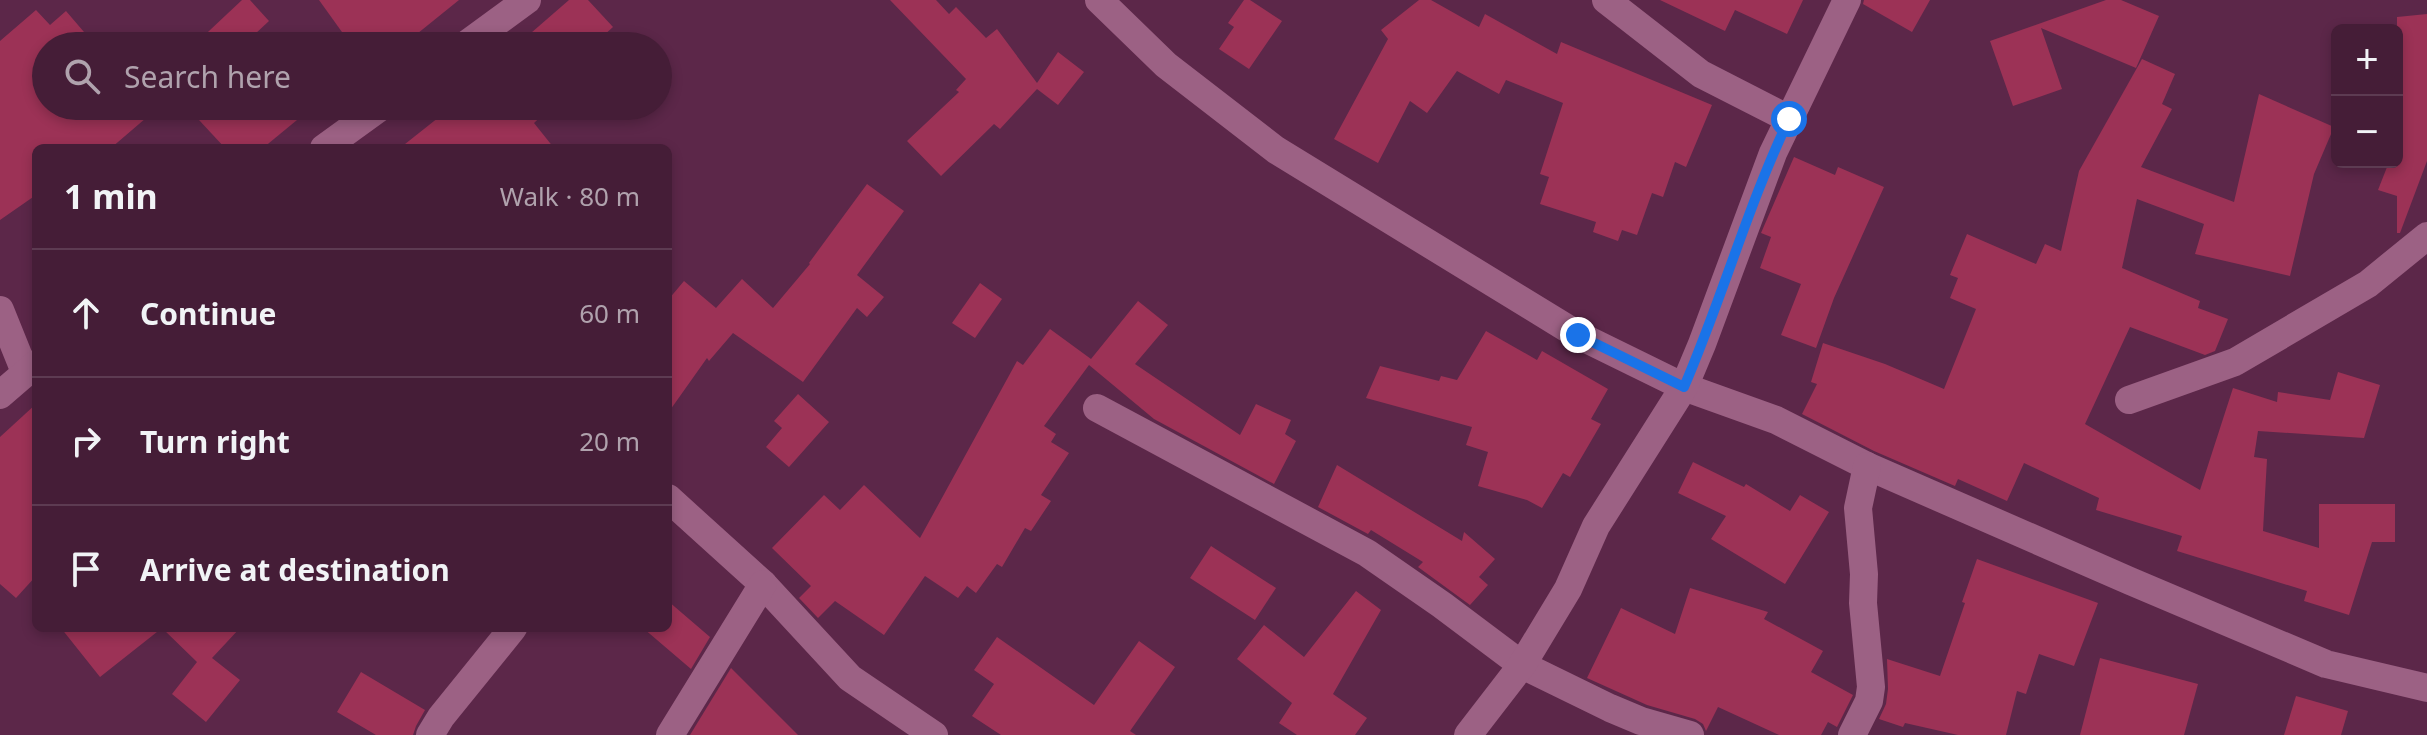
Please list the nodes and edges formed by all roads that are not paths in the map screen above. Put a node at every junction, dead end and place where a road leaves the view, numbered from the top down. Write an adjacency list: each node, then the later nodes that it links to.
1 (527, 0): 5 (street)
2 (1099, 0): 12 (street)
3 (1606, 0): 6 (street)
4 (1847, 0): 6 (street)
5 (483, 32)
6 (1789, 119): 12 (street)
7 (364, 120): 8 (street)
8 (333, 144)
9 (2427, 236): 14 (street)
10 (0, 310): 11 (street)
11 (31, 368): 13 (street)
12 (1684, 387): 16 (street); 20 (street)
13 (0, 395)
14 (2129, 400)
15 (1097, 408): 20 (street)
16 (1867, 466): 21 (street); 27 (street)
17 (672, 502): 18 (street)
18 (763, 584): 23 (street); 24 (street)
19 (510, 632): 22 (street)
20 (1522, 665): 25 (street); 26 (street)
21 (2427, 688)
22 (430, 735)
23 (670, 735)
24 (934, 735)
25 (1468, 735)
26 (1690, 735)
27 (1852, 735)

